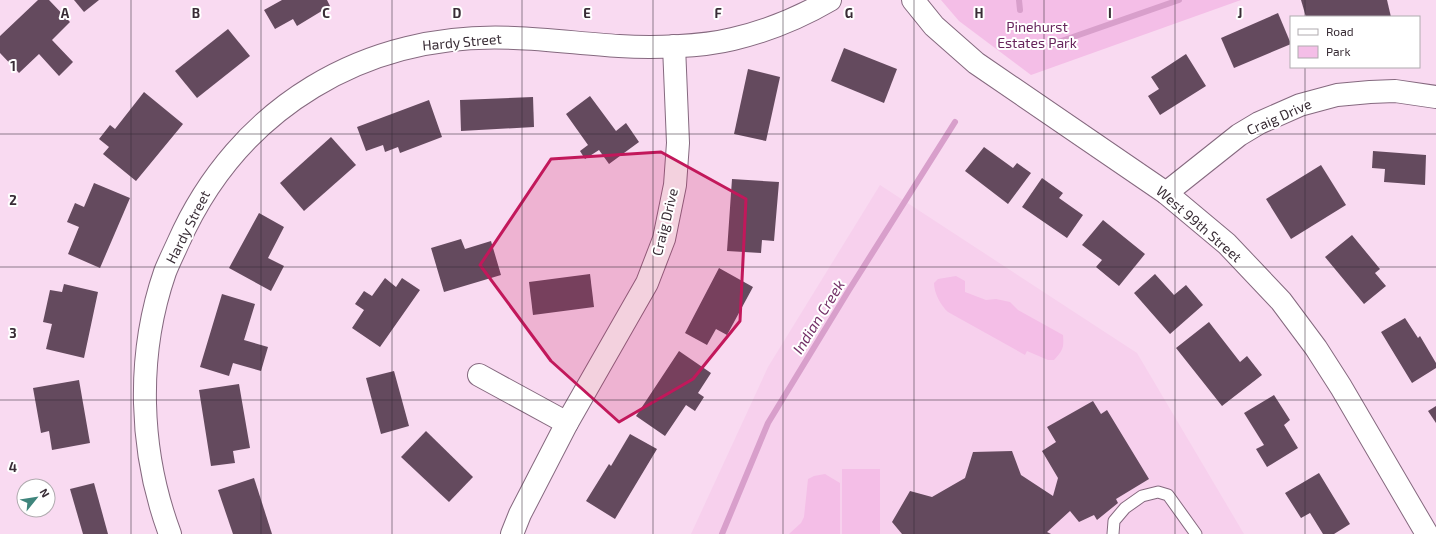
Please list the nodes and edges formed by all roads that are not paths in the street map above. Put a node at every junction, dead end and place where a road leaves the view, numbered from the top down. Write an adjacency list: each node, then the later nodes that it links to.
1 (830, 0): 3 (street, Hardy Street)
2 (914, 0): 5 (street, West 99th Street)
3 (674, 46): 7 (street, Craig Drive); 8 (street, Hardy Street)
4 (1436, 97): 5 (street, Craig Drive)
5 (1166, 193): 12 (street, West 99th Street)
6 (478, 375): 7 (street)
7 (567, 423): 9 (street, Craig Drive)
8 (170, 534)
9 (512, 534)
10 (1113, 534): 11 (lane)
11 (1196, 534)
12 (1427, 534)

